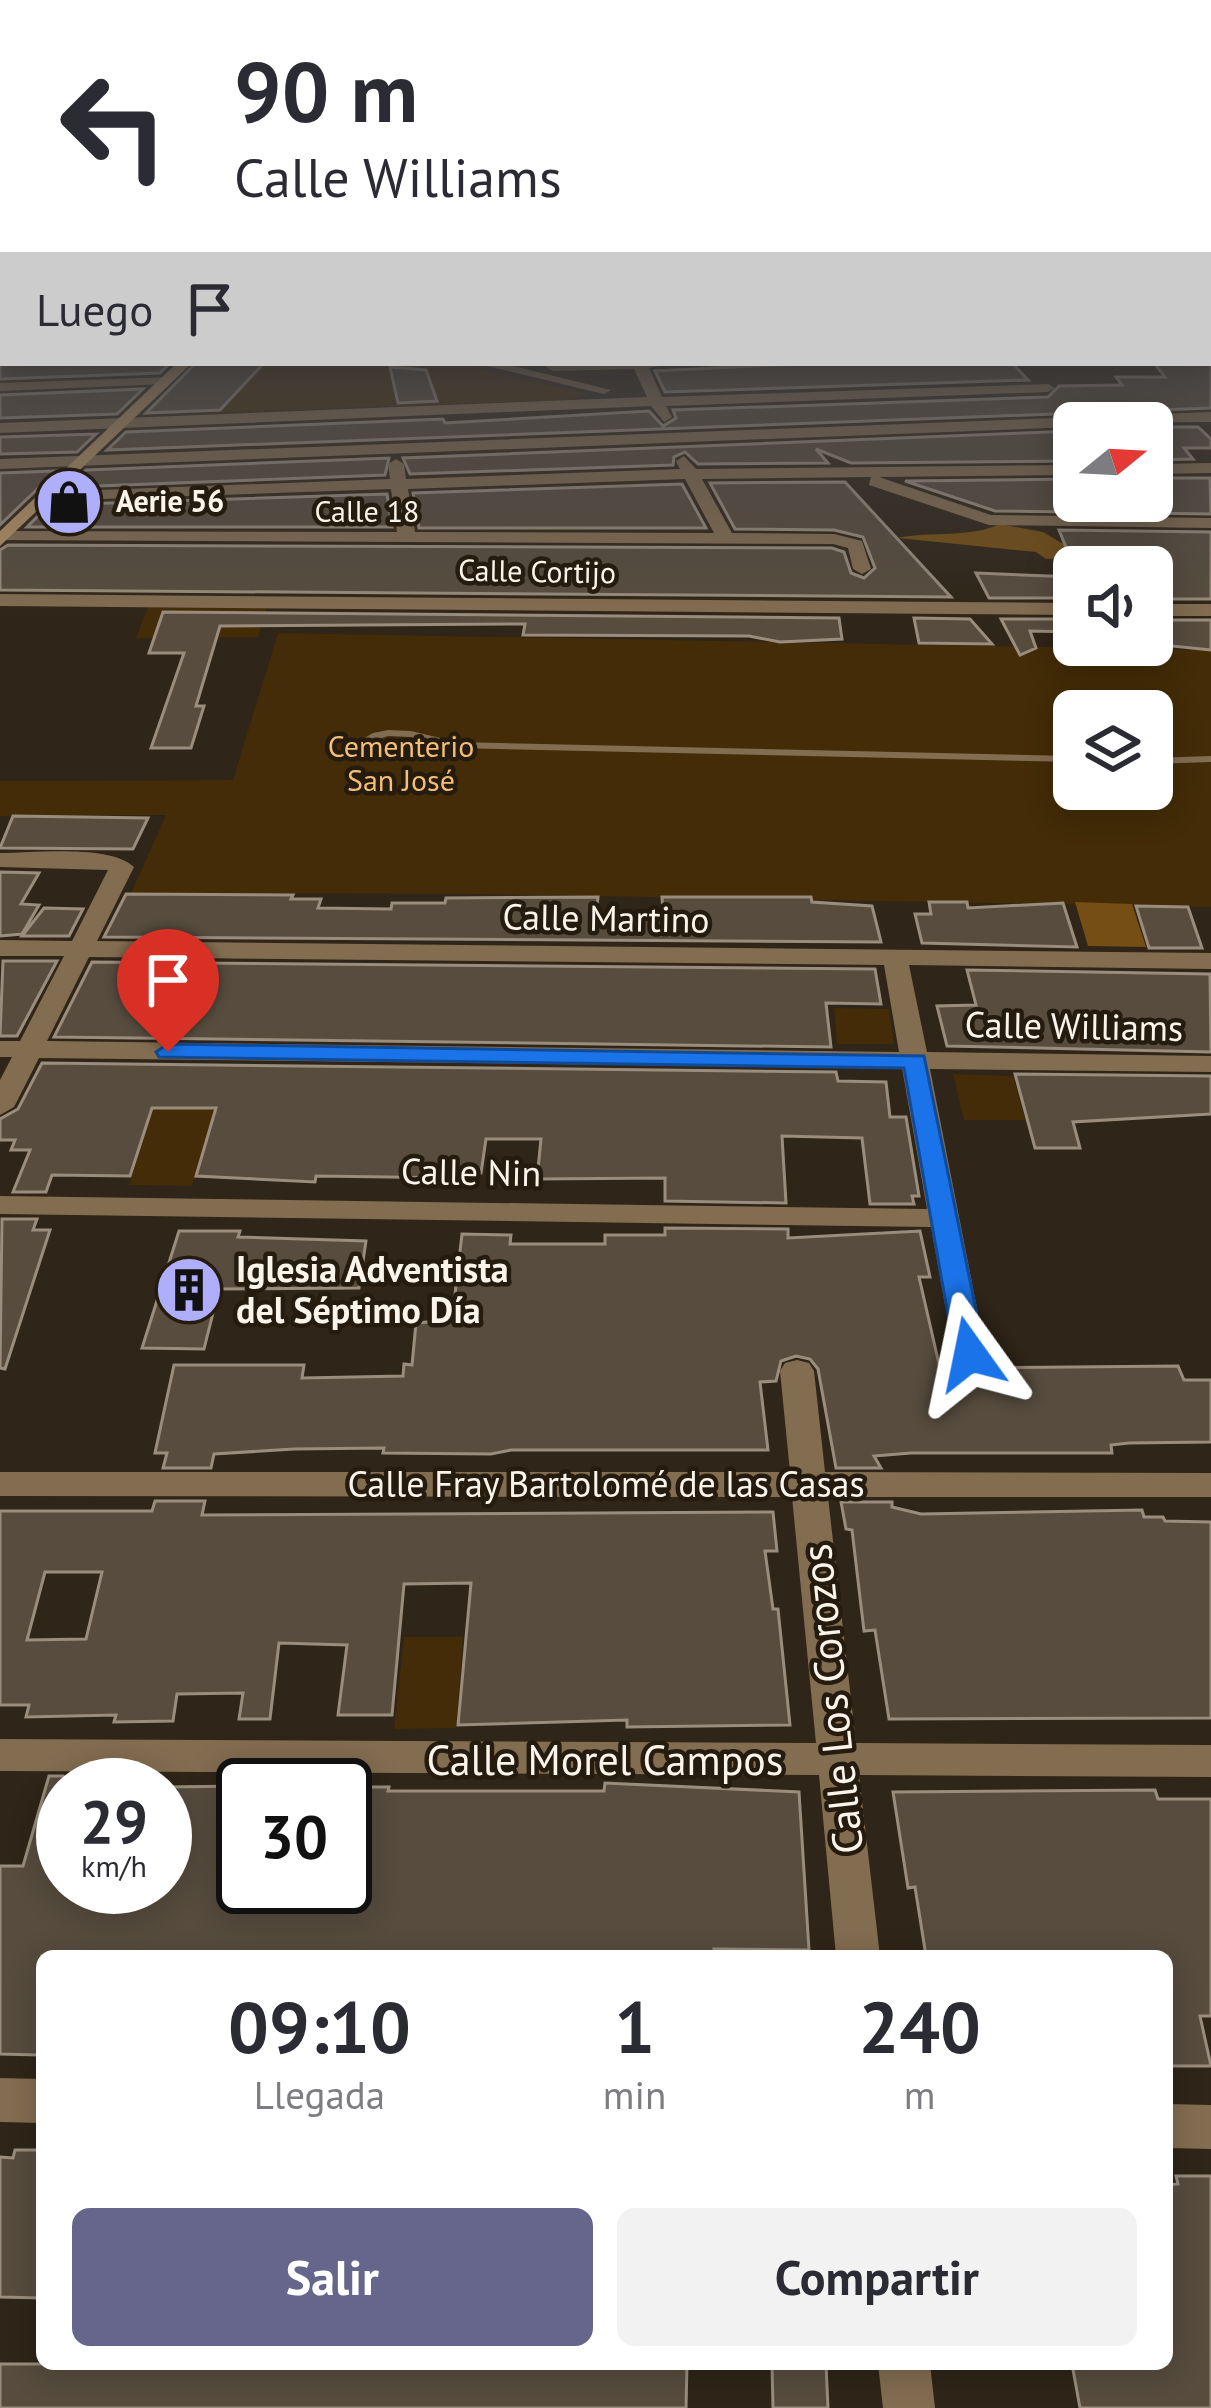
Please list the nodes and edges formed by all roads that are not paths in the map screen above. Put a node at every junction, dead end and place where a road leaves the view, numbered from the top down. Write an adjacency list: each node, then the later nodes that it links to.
1 (149, 396): 9 (street)
2 (632, 396): 5 (street)
3 (654, 396): 5 (street)
4 (814, 396): 5 (street)
5 (657, 402): 6 (street); 12 (street)
6 (388, 410): 9 (street); 13 (street)
7 (1211, 417): 8 (street)
8 (1173, 418)
9 (122, 422): 11 (street); 14 (street)
10 (1053, 423): 12 (street)
11 (0, 428)
12 (673, 436): 13 (street); 20 (street)
13 (394, 448): 14 (street); 21 (street)
14 (87, 460): 15 (street); 22 (street)
15 (0, 464)
16 (1211, 468): 17 (street)
17 (1173, 469)
18 (1053, 470): 19 (street)
19 (852, 473): 20 (street); 24 (street)
20 (690, 476): 21 (street); 27 (street)
21 (398, 483): 22 (street); 26 (street)
22 (49, 497): 23 (street)
23 (23, 521): 25 (street)
24 (1211, 523)
25 (2, 533): 26 (street, Calle 18)
26 (407, 539): 27 (street, Calle 18)
27 (728, 541): 28 (street, Calle 18)
28 (862, 569)
29 (0, 600): 30 (street, Calle Cortijo)
30 (1053, 609)
31 (1173, 610): 32 (street)
32 (1211, 610)
33 (457, 745): 33 (lane); 34 (lane)
34 (1053, 759)
35 (1211, 759): 36 (lane)
36 (1173, 760)
37 (0, 860): 39 (street)
38 (0, 948): 39 (street, Calle Martino)
39 (82, 948): 40 (street, Calle Martino); 42 (street)
40 (896, 957): 41 (street, Calle Martino); 43 (street)
41 (1211, 961)
42 (14, 1050): 43 (street, Calle Williams); 45 (street)
43 (915, 1061): 44 (street, Calle Williams); 47 (street)
44 (1211, 1064)
45 (0, 1107)
46 (0, 1205): 47 (street, Calle Nin)
47 (941, 1217): 48 (street)
48 (970, 1354)
49 (797, 1371): 51 (street, Calle Los Corozos)
50 (0, 1484): 51 (street, Calle Fray Bartolomé de las Casas)
51 (810, 1484): 52 (street, Calle Fray Bartolomé de las Casas); 54 (street, Calle Los Corozos)
52 (1211, 1485)
53 (0, 1756): 54 (street, Calle Morel Campos)
54 (838, 1760): 55 (street, Calle Morel Campos); 56 (street, Calle Los Corozos)
55 (1211, 1761)
56 (857, 1950)
57 (0, 2100): 58 (street)
58 (36, 2101)
59 (1173, 2126): 60 (street)
60 (1211, 2127)
61 (905, 2370): 62 (street)
62 (909, 2408)

